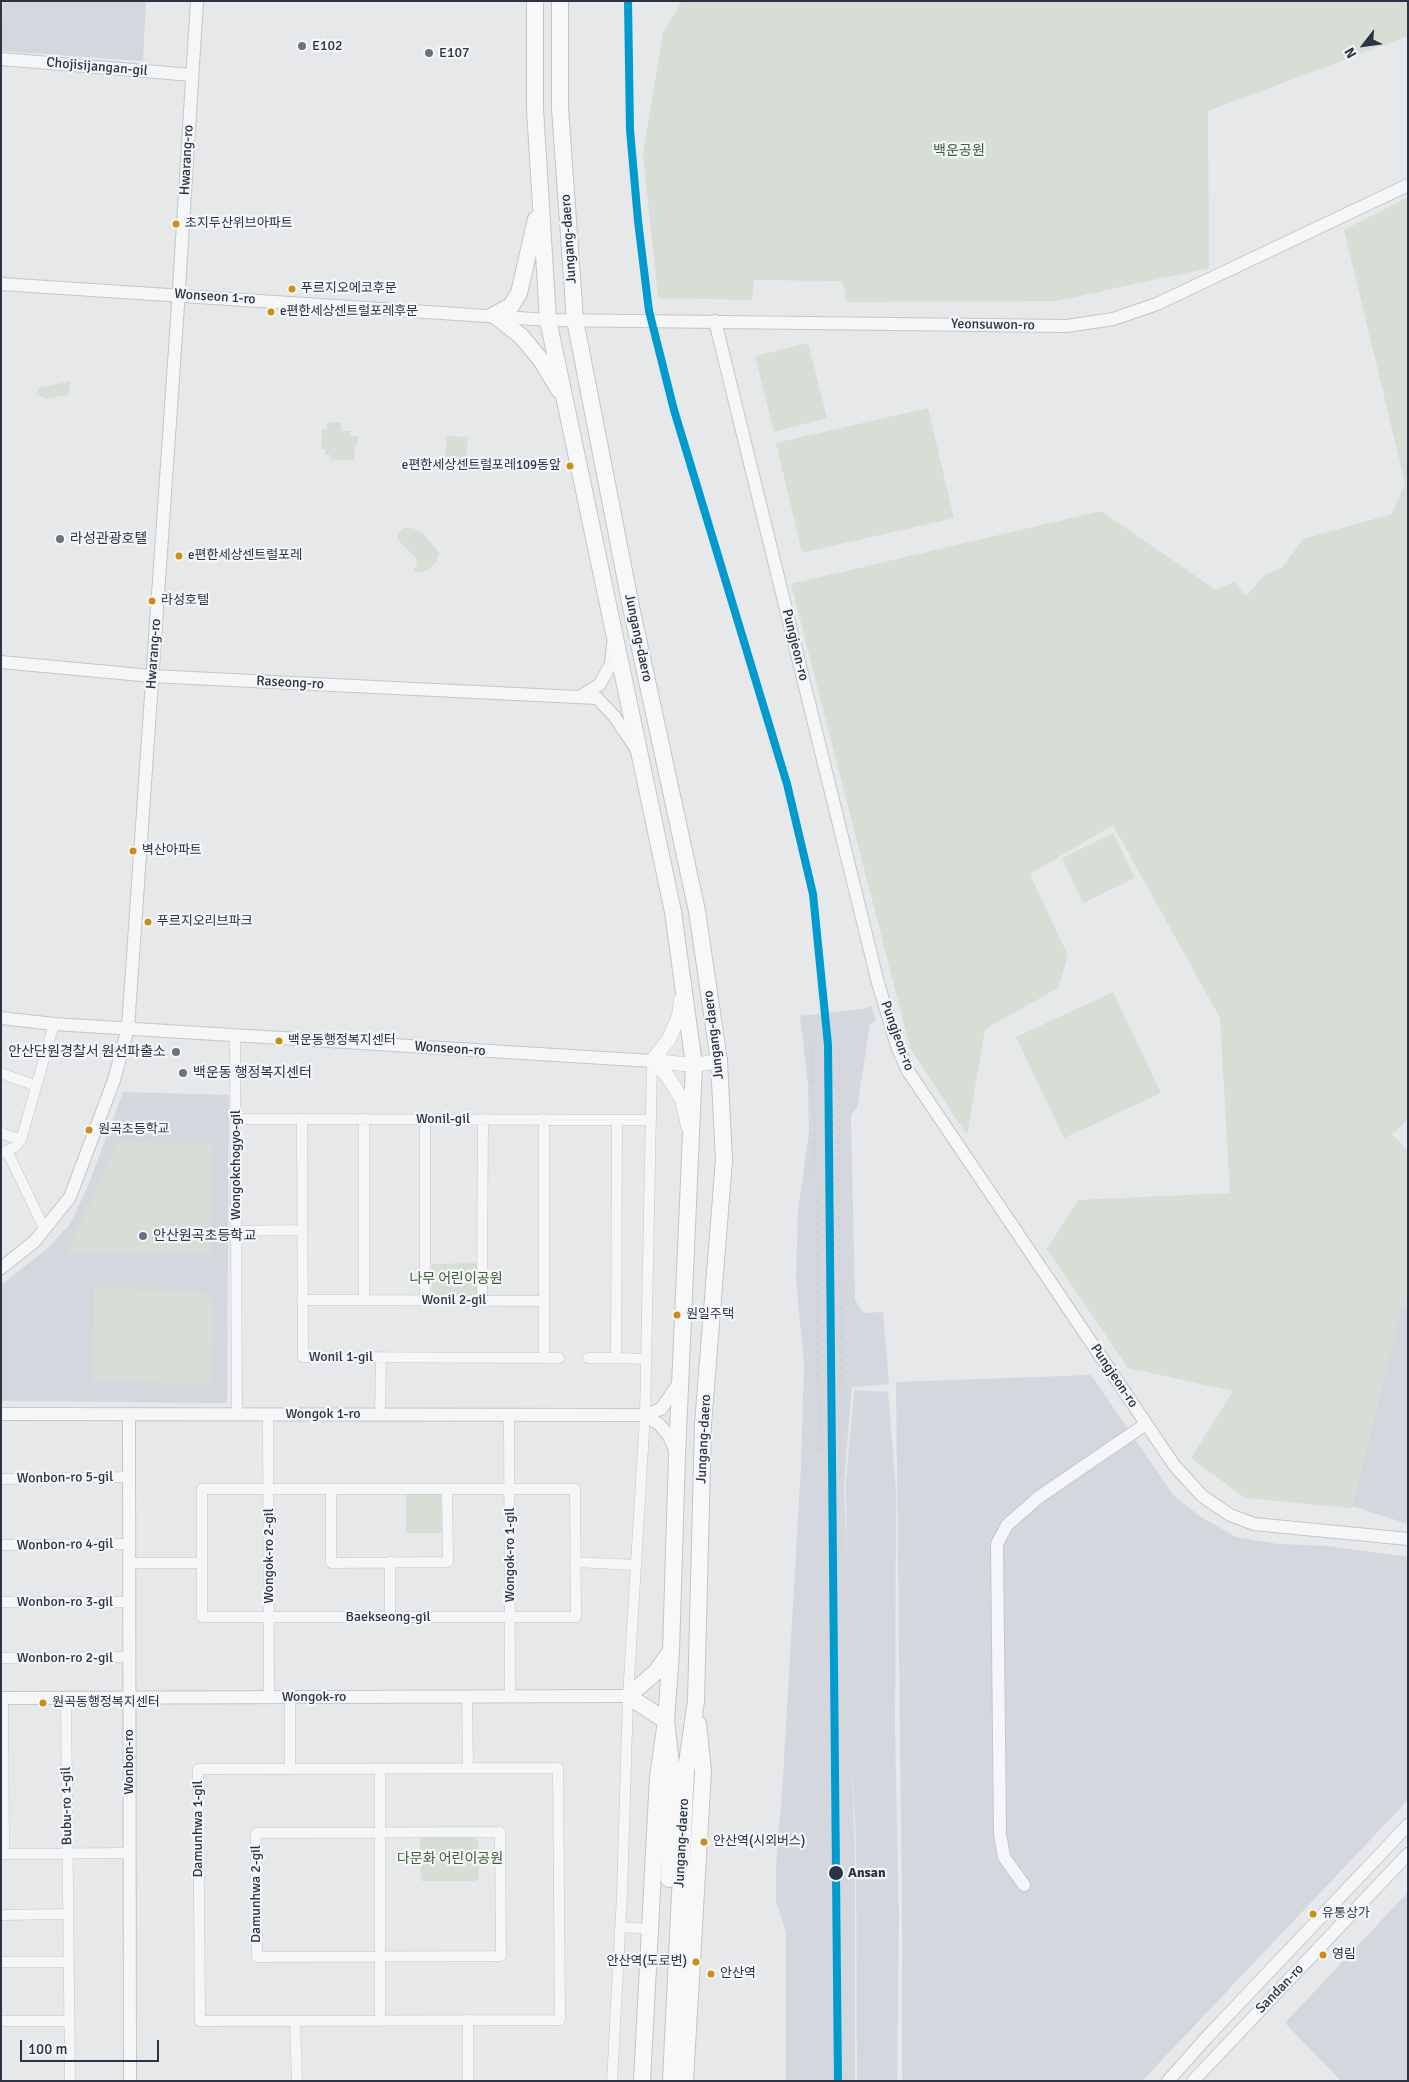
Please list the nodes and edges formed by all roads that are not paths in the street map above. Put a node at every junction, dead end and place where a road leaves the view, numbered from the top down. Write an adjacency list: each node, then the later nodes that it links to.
1 (197, 1): 5 (street, Hwarang-ro)
2 (535, 1): 7 (main road, Jungang-daero)
3 (560, 1): 12 (main road, Jungang-daero)
4 (1, 59): 5 (street, Chojisijangan-gil)
5 (192, 75): 9 (street, Hwarang-ro)
6 (1408, 184): 13 (street, Yeonsuwon-ro)
7 (540, 195): 10 (main road); 11 (main road, Jungang-daero)
8 (1, 284): 9 (street, Wonseon 1-ro)
9 (179, 295): 10 (street, Wonseon 1-ro); 17 (street, Hwarang-ro)
10 (494, 315): 11 (street, Wonseon 1-ro); 14 (main road)
11 (548, 320): 12 (street, Yeonsuwon-ro); 14 (main road, Jungang-daero)
12 (575, 320): 13 (street, Yeonsuwon-ro); 26 (main road, Jungang-daero)
13 (715, 321): 65 (street, Pungjeon-ro)
14 (565, 399): 15 (main road, Jungang-daero)
15 (614, 635): 18 (street); 19 (main road, Jungang-daero)
16 (1, 662): 17 (street, Raseong-ro)
17 (152, 676): 18 (street, Raseong-ro); 23 (street, Hwarang-ro)
18 (580, 697): 19 (street, Raseong-ro)
19 (638, 750): 20 (main road, Jungang-daero)
20 (683, 984): 25 (main road); 27 (main road, Jungang-daero)
21 (1, 1018): 22 (street, Wonseon-ro)
22 (54, 1024): 23 (street, Wonseon-ro); 29 (street)
23 (128, 1028): 24 (street, Wonseon-ro); 42 (street, Hwarang-ro)
24 (235, 1035): 25 (street, Wonseon-ro); 30 (street, Wongokchogyo-gil)
25 (652, 1061): 27 (main road, Wonseon-ro); 37 (street); 40 (main road)
26 (720, 1062): 27 (main road, Wonseon-ro); 97 (main road, Jungang-daero)
27 (694, 1065): 40 (main road, Jungang-daero)
28 (1, 1073): 29 (street)
29 (36, 1086): 39 (street)
30 (236, 1119): 31 (street, Wonil-gil); 44 (street, Wongokchogyo-gil)
31 (302, 1119): 32 (street, Wonil-gil); 43 (street, Wonil 1-gil)
32 (364, 1119): 33 (street, Wonil-gil); 47 (street)
33 (425, 1119): 34 (street, Wonil-gil); 48 (street)
34 (483, 1119): 35 (street, Wonil-gil); 49 (street)
35 (544, 1119): 36 (street, Wonil-gil); 50 (street)
36 (617, 1120): 37 (street, Wonil-gil); 55 (street)
37 (651, 1120): 56 (street)
38 (1, 1133): 39 (street)
39 (21, 1140): 41 (street)
40 (692, 1143): 57 (main road, Jungang-daero)
41 (4, 1152): 42 (street)
42 (45, 1230): 45 (street, Hwarang-ro)
43 (302, 1230): 44 (street); 46 (street, Wonil 1-gil)
44 (235, 1231): 60 (street, Wongokchogyo-gil)
45 (1, 1268)
46 (302, 1300): 47 (street, Wonil 2-gil); 51 (street, Wonil 1-gil)
47 (364, 1300): 48 (street, Wonil 2-gil)
48 (425, 1300): 49 (street, Wonil 2-gil)
49 (482, 1300): 50 (street, Wonil 2-gil)
50 (544, 1300): 52 (street)
51 (381, 1358): 52 (street, Wonil 1-gil); 62 (street)
52 (544, 1358): 53 (street, Wonil 1-gil)
53 (559, 1358)
54 (588, 1358): 55 (street)
55 (616, 1358): 56 (street)
56 (646, 1359): 64 (street)
57 (681, 1381): 64 (street); 66 (main road, Jungang-daero)
58 (1, 1414): 59 (street, Wongok 1-ro)
59 (129, 1414): 60 (street, Wongok 1-ro); 67 (street, Wonbon-ro)
60 (237, 1414): 61 (street, Wongok 1-ro)
61 (268, 1414): 62 (street, Wongok 1-ro); 69 (street, Wongok-ro 2-gil)
62 (380, 1414): 63 (street, Wongok 1-ro)
63 (509, 1415): 64 (street, Wongok 1-ro); 72 (street, Wongok-ro 1-gil)
64 (645, 1415): 66 (street); 80 (street)
65 (1146, 1424): 73 (street, Pungjeon-ro); 108 (street)
66 (677, 1455): 86 (main road, Jungang-daero)
67 (129, 1477): 68 (street, Wonbon-ro 5-gil); 74 (street, Wonbon-ro)
68 (1, 1480)
69 (269, 1489): 70 (street, Baekseong-gil); 79 (street, Baekseong-gil); 83 (street, Wongok-ro 2-gil)
70 (331, 1489): 71 (street, Baekseong-gil); 76 (street)
71 (447, 1489): 72 (street, Baekseong-gil); 76 (street)
72 (510, 1489): 77 (street, Baekseong-gil); 85 (street, Wongok-ro 1-gil)
73 (1407, 1538)
74 (129, 1544): 75 (street, Wonbon-ro 4-gil); 78 (street, Wonbon-ro)
75 (1, 1545)
76 (390, 1562): 84 (street)
77 (576, 1562): 80 (street); 85 (street, Baekseong-gil)
78 (129, 1563): 79 (street); 82 (street, Wonbon-ro)
79 (202, 1563): 83 (street, Baekseong-gil)
80 (636, 1565): 91 (street)
81 (1, 1602): 82 (street, Wonbon-ro 3-gil)
82 (129, 1602): 87 (street, Wonbon-ro)
83 (269, 1617): 84 (street, Baekseong-gil); 92 (street, Wongok-ro 2-gil)
84 (390, 1617): 85 (street, Baekseong-gil)
85 (510, 1617): 90 (street, Wongok-ro 1-gil)
86 (672, 1651): 91 (main road); 98 (main road, Jungang-daero)
87 (129, 1657): 88 (street, Wonbon-ro 2-gil); 96 (street, Wonbon-ro)
88 (1, 1658)
89 (467, 1696): 90 (street, Wongok-ro); 93 (street, Wongok-ro); 99 (street)
90 (510, 1696): 91 (street, Wongok-ro)
91 (628, 1696): 98 (main road); 111 (street)
92 (269, 1697): 93 (street, Wongok-ro); 96 (street, Wongok-ro)
93 (290, 1697): 100 (street)
94 (2, 1698): 95 (street, Wongok-ro); 105 (street)
95 (66, 1698): 96 (street, Wongok-ro); 106 (street, Bubu-ro 1-gil)
96 (129, 1698): 104 (street, Wonbon-ro)
97 (696, 1702): 128 (main road, Jungang-daero); 129 (main road)
98 (666, 1721): 126 (main road); 127 (main road, Jungang-daero)
99 (468, 1768): 101 (street, Damunhwa 1-gil); 117 (street, Damunhwa 1-gil)
100 (290, 1769): 101 (street, Damunhwa 1-gil); 120 (street, Damunhwa 1-gil)
101 (380, 1769): 103 (street)
102 (1408, 1825): 130 (street)
103 (380, 1832): 113 (street); 113 (street, Damunhwa 2-gil); 113 (street, Damunhwa 2-gil)
104 (130, 1853): 106 (street); 122 (street, Wonbon-ro)
105 (2, 1854): 106 (street)
106 (68, 1854): 109 (street, Bubu-ro 1-gil)
107 (1408, 1854): 131 (street, Sandan-ro)
108 (1024, 1885)
109 (68, 1914): 110 (street); 115 (street, Bubu-ro 1-gil)
110 (1, 1915)
111 (621, 1927): 112 (street); 125 (street)
112 (650, 1929)
113 (380, 1956): 116 (street)
114 (1, 1962): 115 (street)
115 (69, 1962): 119 (street, Bubu-ro 1-gil)
116 (380, 2020): 117 (street, Damunhwa 1-gil); 120 (street, Damunhwa 1-gil)
117 (468, 2020): 124 (street)
118 (1, 2021): 119 (street)
119 (69, 2021): 121 (street, Bubu-ro 1-gil)
120 (295, 2021): 123 (street)
121 (70, 2081)
122 (130, 2081)
123 (297, 2081)
124 (468, 2081)
125 (612, 2081)
126 (642, 2081)
127 (661, 2081)
128 (671, 2081)
129 (685, 2081)
130 (1168, 2081)
131 (1193, 2081)

